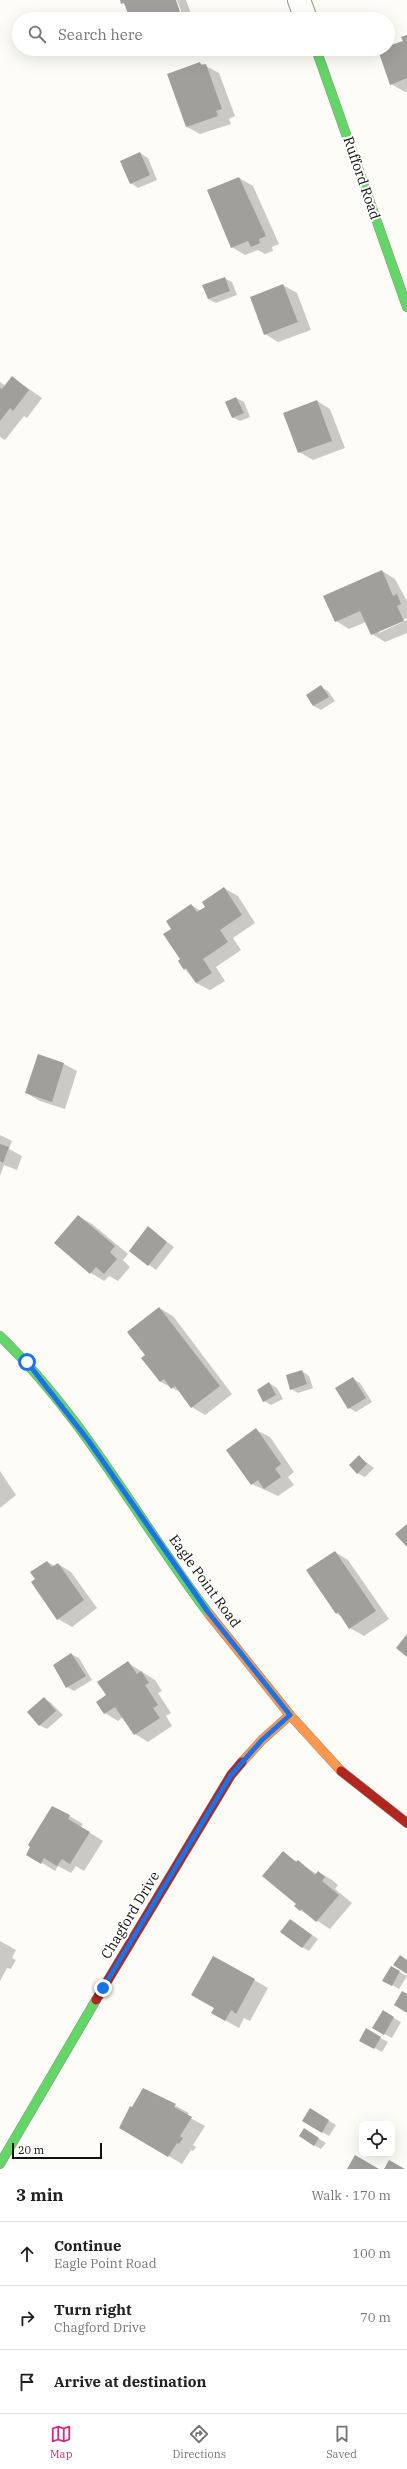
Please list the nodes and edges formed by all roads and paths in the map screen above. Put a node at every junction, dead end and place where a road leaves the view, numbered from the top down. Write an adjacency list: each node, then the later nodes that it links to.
1 (299, 0): 2 (street)
2 (303, 12)
3 (318, 56): 4 (street, Rufford Road)
4 (407, 307)
5 (0, 1336): 6 (street, Eagle Point Road)
6 (290, 1715): 7 (street, Eagle Point Road); 8 (street, Chagford Drive)
7 (407, 1823)
8 (0, 2164)

